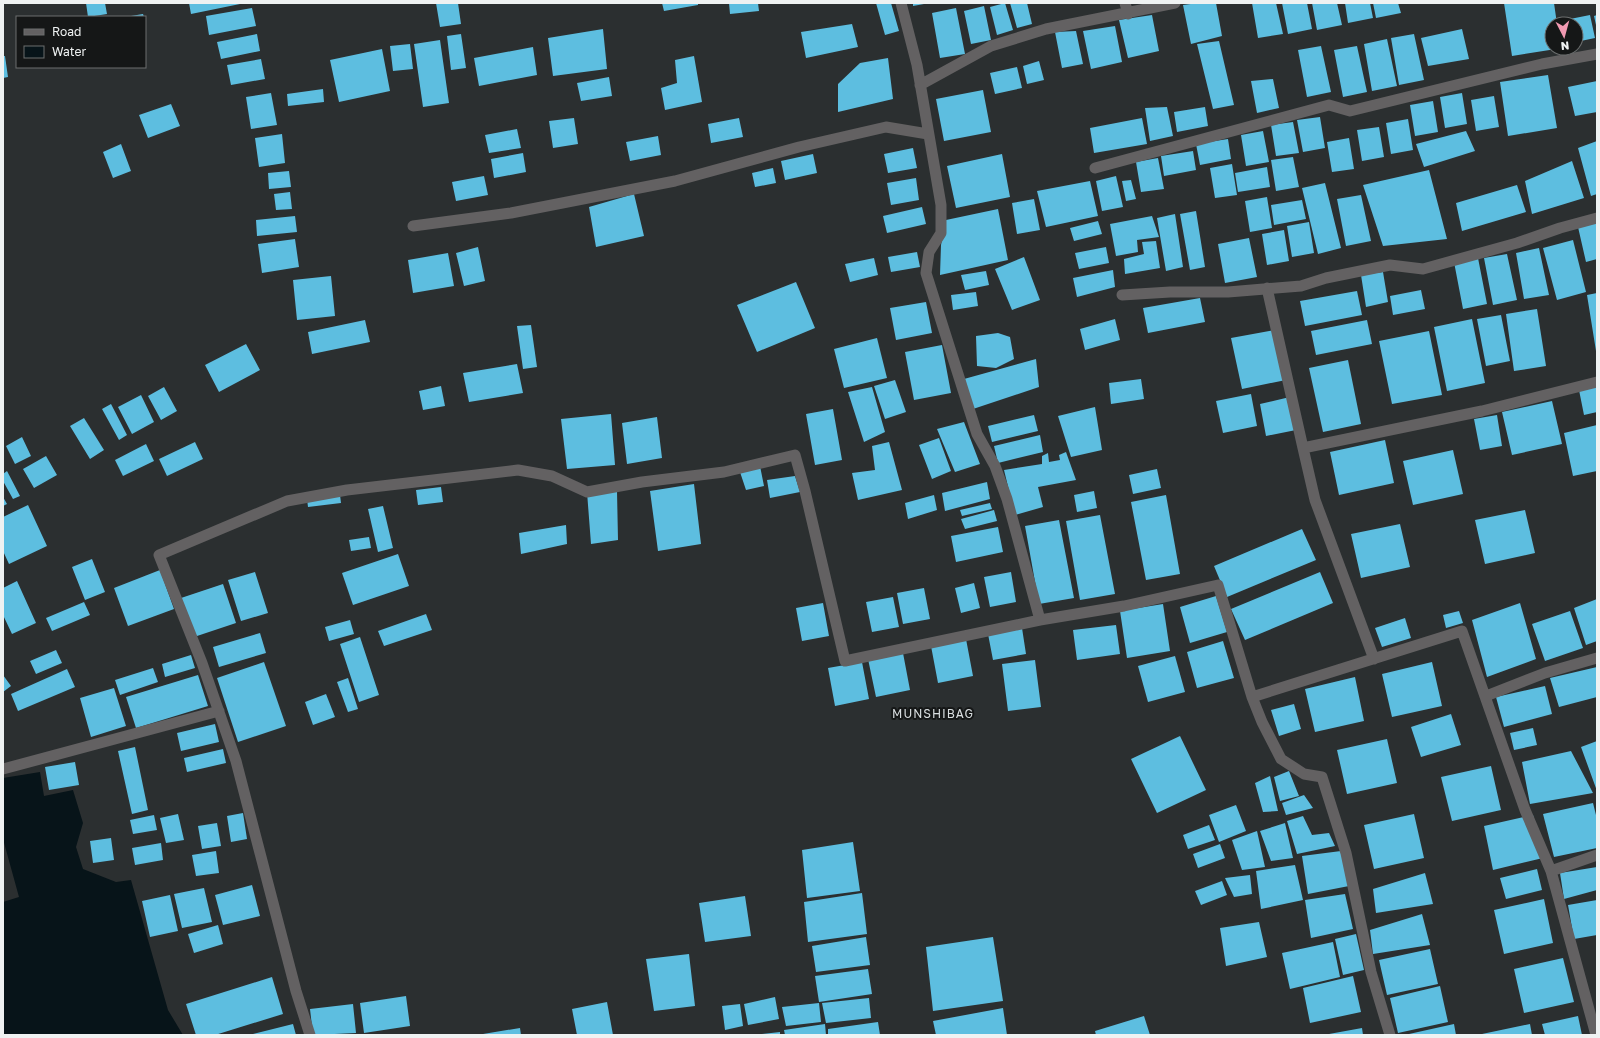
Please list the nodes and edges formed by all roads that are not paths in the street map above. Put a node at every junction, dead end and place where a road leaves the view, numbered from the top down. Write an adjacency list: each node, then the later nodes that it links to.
1 (901, 3): 5 (street)
2 (1175, 3): 3 (street)
3 (1126, 8): 5 (street)
4 (1597, 54): 7 (street)
5 (920, 85): 6 (street)
6 (928, 134): 9 (street); 14 (street)
7 (1095, 168)
8 (1597, 218): 10 (street)
9 (413, 226)
10 (1267, 288): 11 (street); 13 (street)
11 (1122, 295)
12 (1597, 382): 13 (street)
13 (1303, 448): 16 (street)
14 (1040, 620): 18 (street); 19 (street)
15 (1597, 658): 17 (street)
16 (1374, 659): 17 (street); 18 (street)
17 (1486, 696): 22 (street)
18 (1252, 697): 24 (street)
19 (219, 711): 20 (street); 23 (street)
20 (3, 769)
21 (1597, 855): 22 (street)
22 (1551, 871): 25 (street)
23 (310, 1035)
24 (1390, 1035)
25 (1596, 1035)

